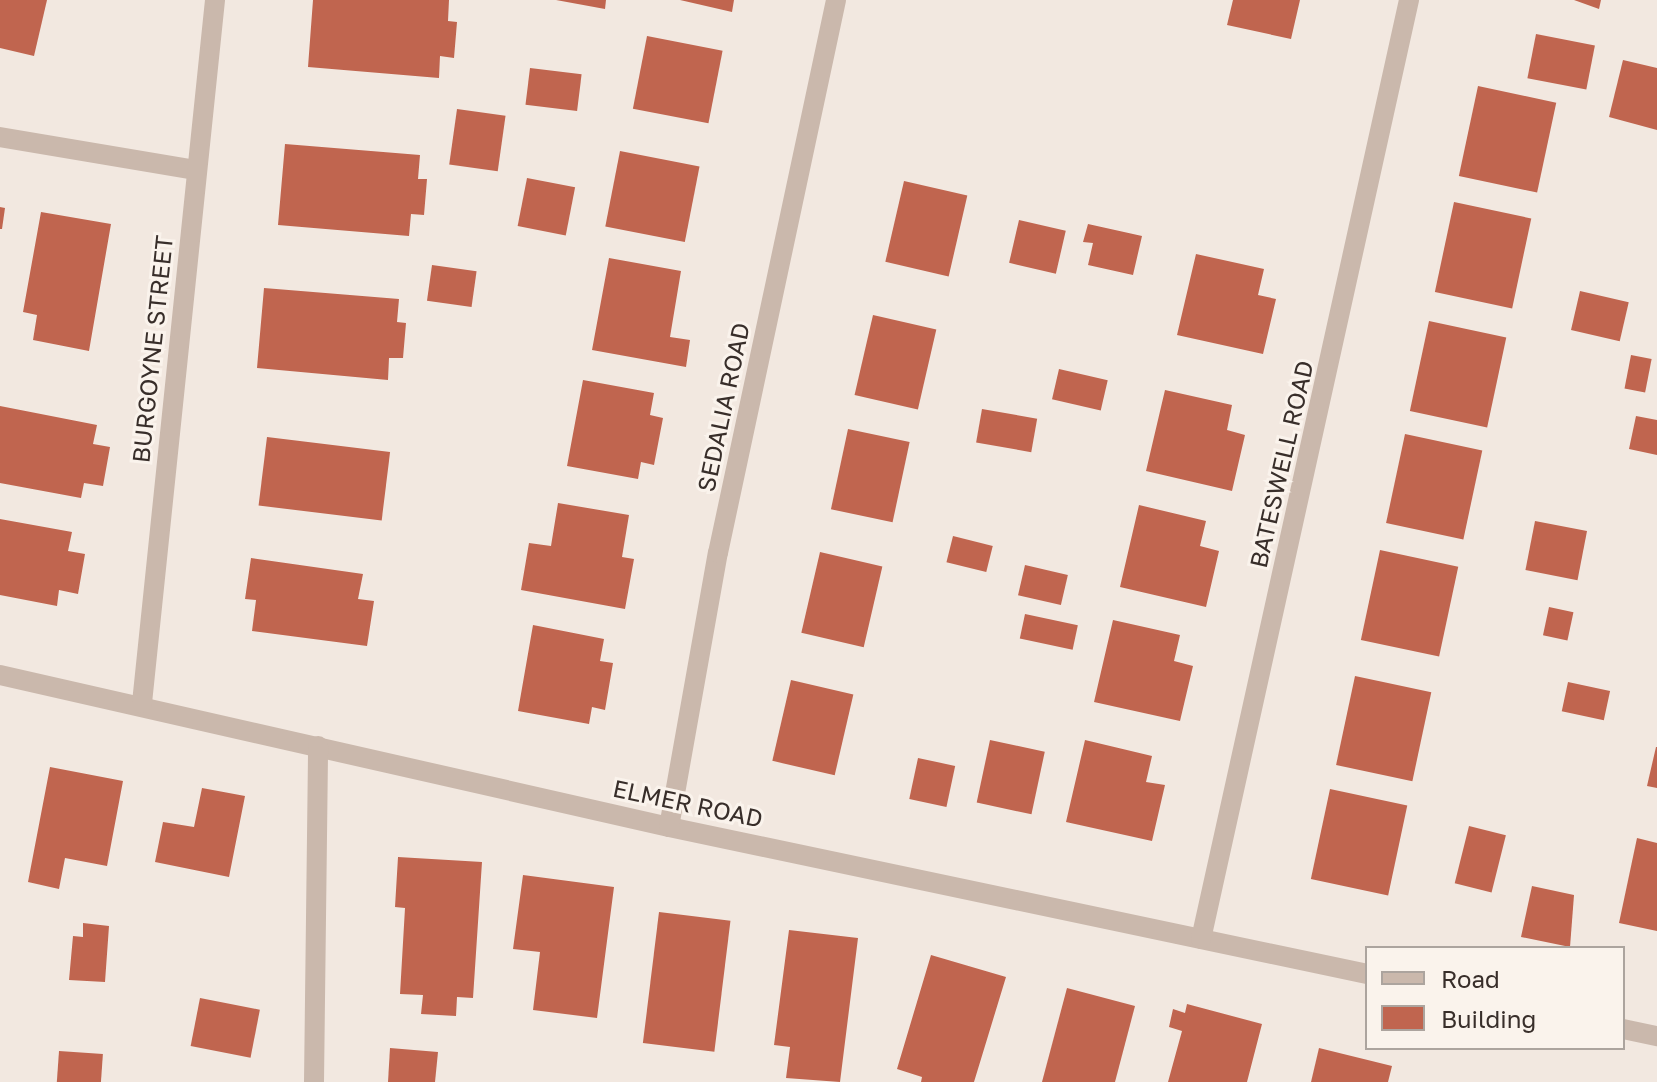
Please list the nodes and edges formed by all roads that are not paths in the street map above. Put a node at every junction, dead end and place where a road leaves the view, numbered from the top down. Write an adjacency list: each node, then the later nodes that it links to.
1 (215, 0): 5 (street, BURGOYNE STREET)
2 (836, 0): 9 (street, SEDALIA ROAD)
3 (1409, 0): 10 (street, BATESWELL ROAD)
4 (0, 137): 5 (street)
5 (196, 170): 7 (street, BURGOYNE STREET)
6 (0, 675): 7 (street, ELMER ROAD)
7 (142, 703): 8 (street, ELMER ROAD)
8 (318, 746): 9 (street, ELMER ROAD); 14 (street)
9 (669, 827): 10 (street, ELMER ROAD)
10 (1201, 939): 11 (street, ELMER ROAD)
11 (1365, 974)
12 (1625, 1029): 13 (street)
13 (1657, 1036)
14 (314, 1082)

